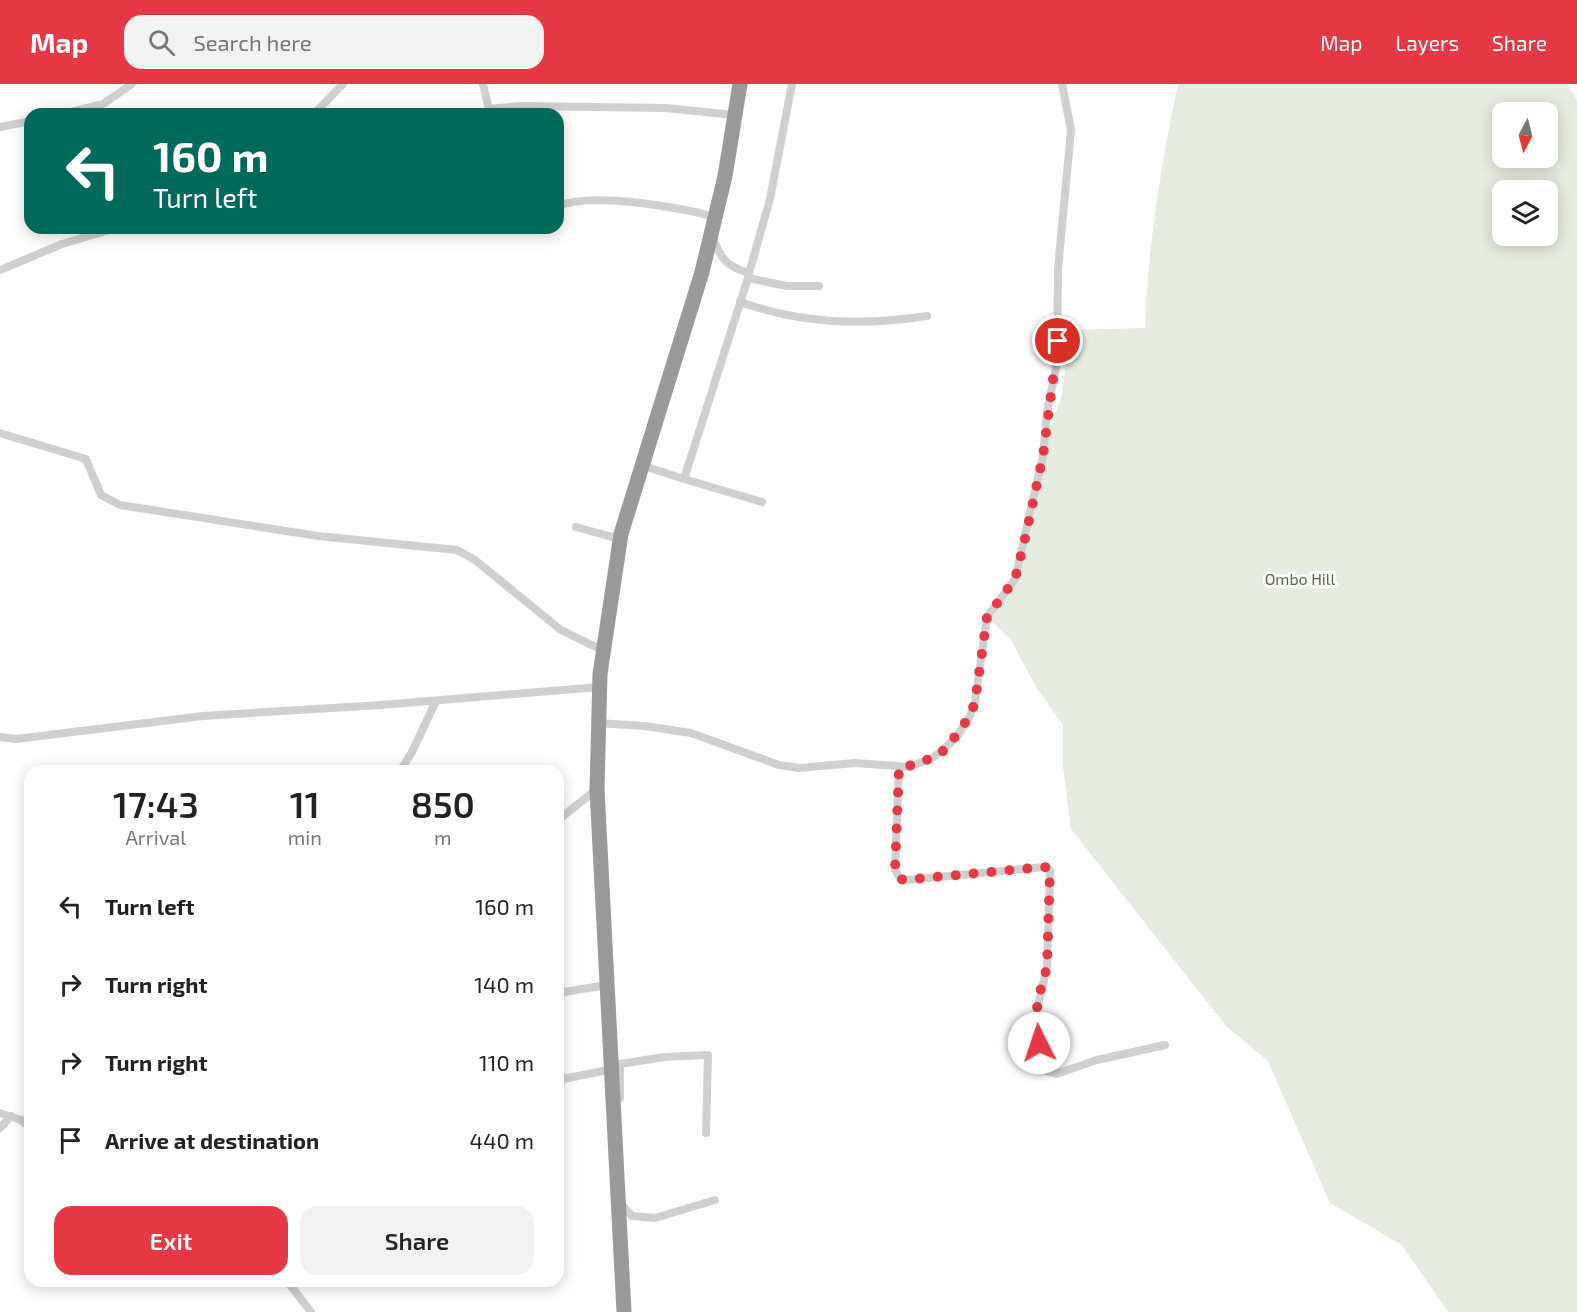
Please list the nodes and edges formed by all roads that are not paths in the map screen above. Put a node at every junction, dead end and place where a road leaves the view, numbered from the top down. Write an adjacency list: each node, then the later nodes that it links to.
1 (132, 84): 7 (street)
2 (343, 84): 8 (street)
3 (483, 84): 9 (street)
4 (740, 84): 11 (highway)
5 (792, 84): 19 (street)
6 (1062, 84): 35 (street)
7 (87, 108)
8 (320, 108)
9 (489, 108)
10 (509, 108): 11 (street)
11 (734, 115): 15 (highway)
12 (24, 122): 13 (street)
13 (0, 127)
14 (564, 204): 15 (street)
15 (716, 217): 17 (highway)
16 (96, 234): 18 (street)
17 (712, 236): 19 (street); 24 (highway)
18 (0, 270)
19 (748, 276): 20 (street); 21 (street)
20 (819, 286)
21 (740, 302): 22 (street); 25 (street)
22 (927, 316)
23 (0, 433): 29 (street)
24 (641, 465): 25 (street); 28 (highway)
25 (684, 479): 26 (street)
26 (762, 502)
27 (576, 527): 28 (street)
28 (621, 534): 29 (highway)
29 (602, 650): 30 (highway)
30 (598, 687): 31 (street); 32 (highway)
31 (436, 701): 33 (street); 34 (street)
32 (597, 723): 35 (street); 36 (highway)
33 (0, 737)
34 (404, 765)
35 (899, 768): 40 (street)
36 (597, 789): 37 (street); 38 (highway)
37 (564, 815)
38 (607, 985): 39 (street); 41 (highway)
39 (564, 992)
40 (1165, 1045)
41 (613, 1069): 42 (street); 49 (highway)
42 (564, 1079)
43 (0, 1113): 44 (street)
44 (11, 1116): 45 (street); 46 (street)
45 (24, 1124)
46 (0, 1128)
47 (706, 1133): 49 (street)
48 (715, 1200): 49 (street)
49 (618, 1201): 52 (highway)
50 (292, 1287): 51 (street)
51 (311, 1312)
52 (624, 1312)

